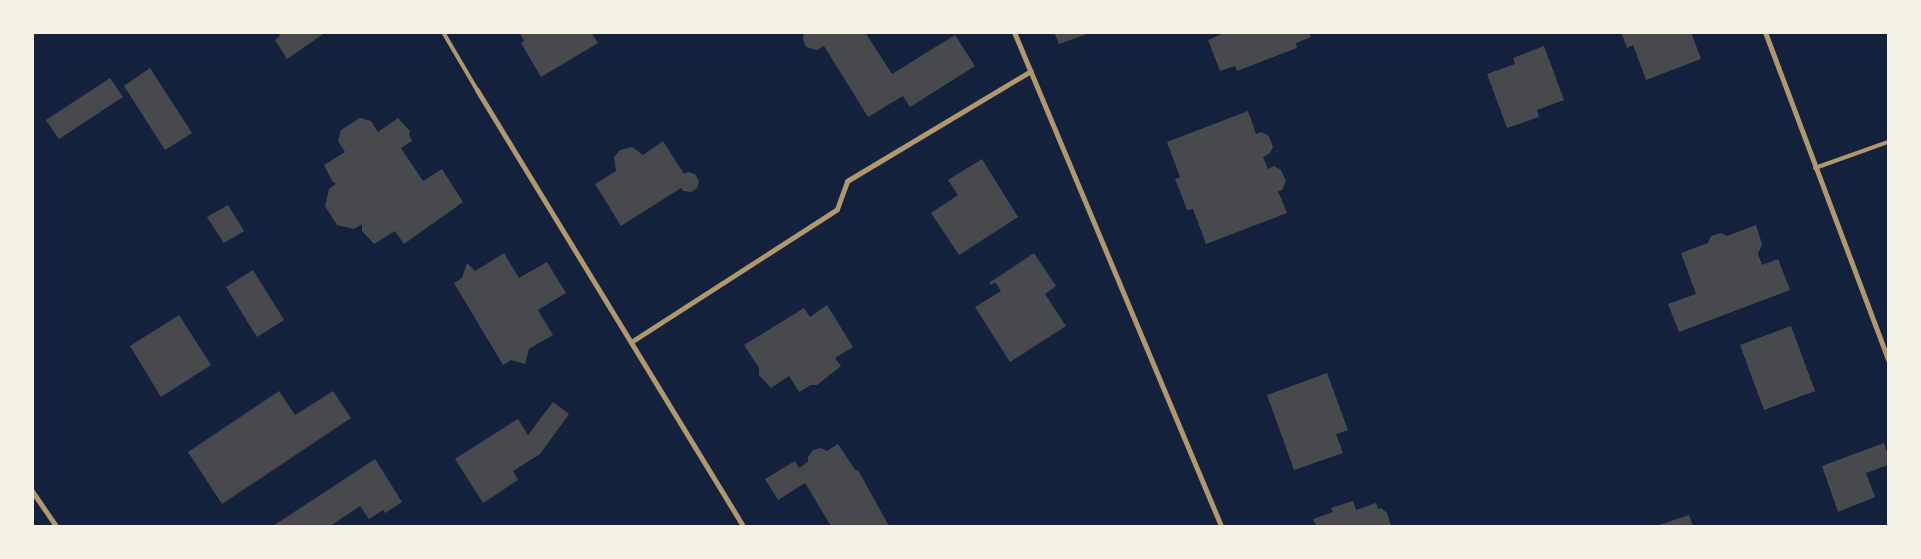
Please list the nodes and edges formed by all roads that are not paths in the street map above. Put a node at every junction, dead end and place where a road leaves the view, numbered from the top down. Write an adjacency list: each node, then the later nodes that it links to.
1 (443, 32): 5 (lane)
2 (1014, 32): 4 (street)
3 (1765, 32): 7 (street)
4 (1031, 71): 8 (street); 13 (street)
5 (478, 90): 8 (street)
6 (1888, 142): 7 (lane)
7 (1815, 168): 9 (street)
8 (631, 342): 12 (street)
9 (1888, 360)
10 (32, 491): 11 (street)
11 (56, 526)
12 (743, 526)
13 (1221, 526)

